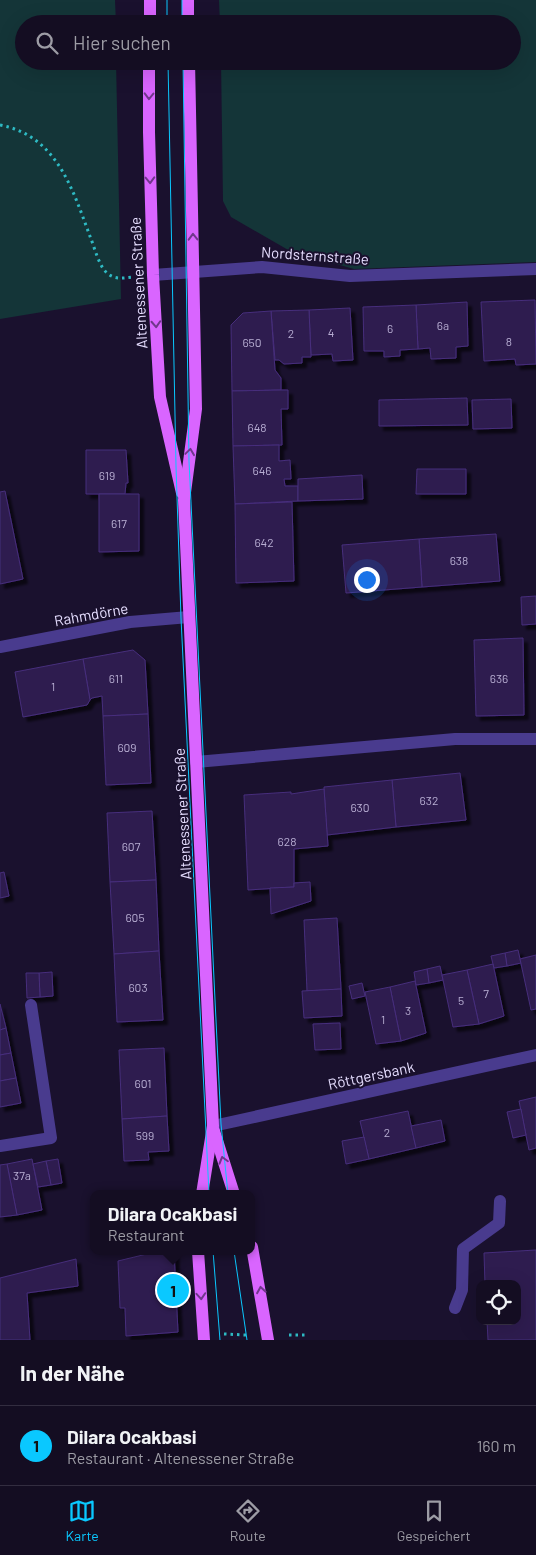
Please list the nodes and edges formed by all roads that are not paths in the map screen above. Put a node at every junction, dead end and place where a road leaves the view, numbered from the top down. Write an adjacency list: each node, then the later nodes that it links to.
1 (150, 0): 3 (main road)
2 (188, 0): 4 (main road)
3 (150, 15)
4 (188, 15)
5 (149, 70): 9 (main road, Altenessener Straße, one-way to 9)
6 (189, 70): 8 (main road, Altenessener Straße, one-way to 6)
7 (536, 269): 8 (street, Nordsternstraße)
8 (194, 272): 9 (street, Nordsternstraße); 10 (main road, Altenessener Straße, one-way to 8)
9 (153, 275): 10 (main road, Altenessener Straße, one-way to 10)
10 (184, 500): 11 (main road, Altenessener Straße)
11 (189, 617): 12 (street, Rahmdörne); 14 (main road, Altenessener Straße)
12 (0, 647)
13 (536, 739): 14 (street)
14 (196, 762): 17 (main road, Altenessener Straße)
15 (31, 1005): 18 (street)
16 (536, 1055): 17 (street, Röttgersbank)
17 (213, 1126): 19 (main road, Altenessener Straße); 20 (main road, Altenessener Straße, one-way to 17)
18 (0, 1146)
19 (203, 1190)
20 (233, 1190)
21 (500, 1201): 24 (street)
22 (198, 1255): 25 (main road, one-way to 25)
23 (253, 1255): 26 (main road, one-way to 23)
24 (455, 1308)
25 (204, 1340)
26 (268, 1340)

